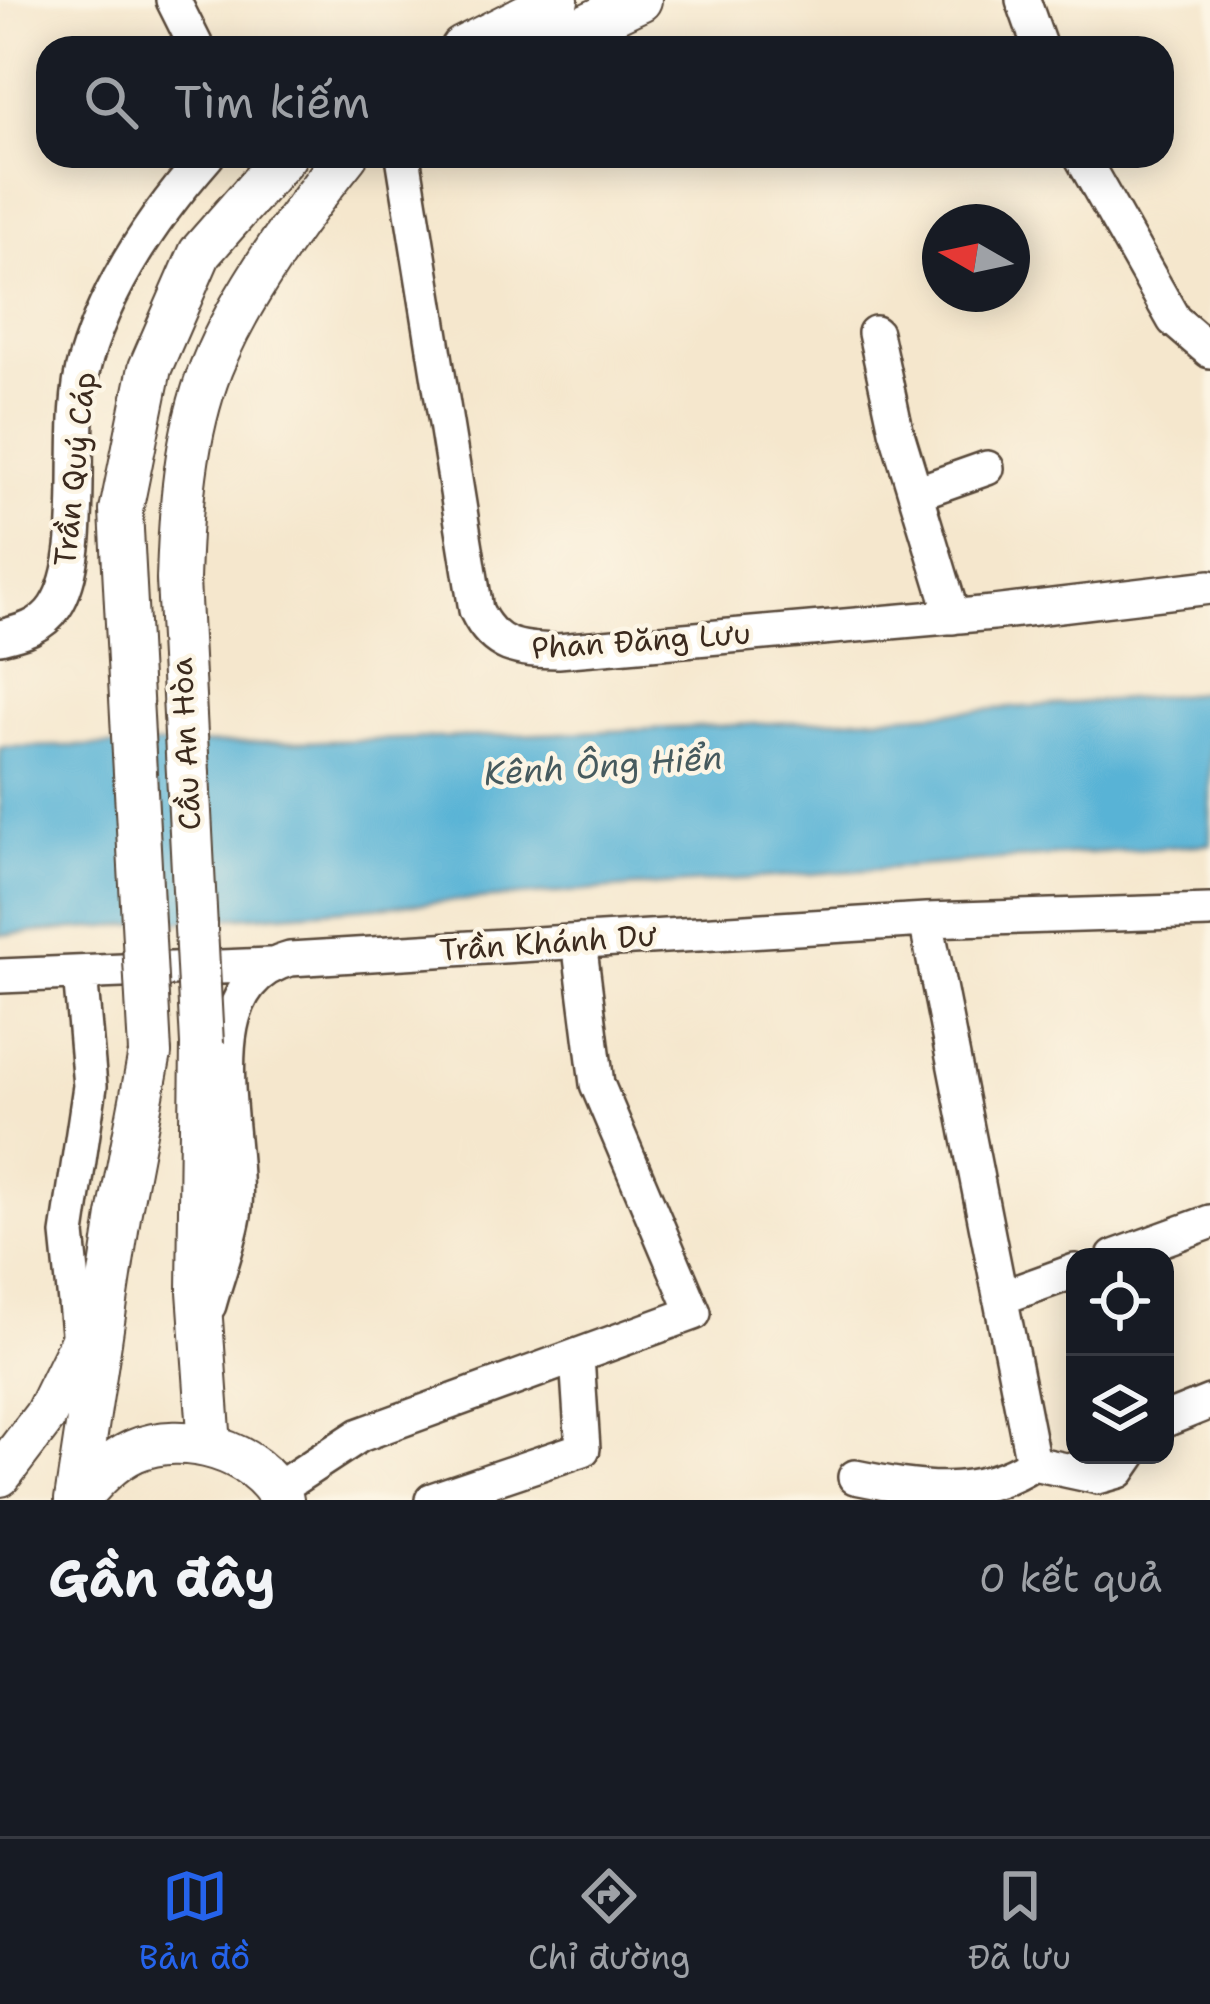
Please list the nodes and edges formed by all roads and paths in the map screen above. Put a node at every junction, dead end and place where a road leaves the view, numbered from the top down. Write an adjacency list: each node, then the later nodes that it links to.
1 (173, 0): 5 (street)
2 (557, 0): 6 (main road)
3 (640, 0): 7 (main road)
4 (1023, 0): 8 (street)
5 (191, 36)
6 (486, 36)
7 (564, 36)
8 (1036, 36)
9 (196, 168): 20 (street, Trần Quý Cáp)
10 (273, 168): 27 (main road, Cầu An Hòa, bridge)
11 (336, 168): 32 (main road, Cầu An Hòa, bridge)
12 (405, 168): 19 (street, Phan Đăng Lưu)
13 (1088, 168): 15 (street)
14 (875, 332): 17 (street)
15 (1210, 352)
16 (987, 468): 17 (street)
17 (916, 493): 19 (street)
18 (1210, 587): 19 (street, Phan Đăng Lưu)
19 (952, 617)
20 (0, 637)
21 (1210, 911): 22 (street, Trần Khánh Dư)
22 (926, 920): 23 (street, Trần Khánh Dư); 31 (street)
23 (578, 941): 24 (street, Trần Khánh Dư); 34 (street)
24 (268, 965): 25 (street, Trần Khánh Dư); 32 (street)
25 (80, 973): 26 (street, Trần Khánh Dư); 33 (street)
26 (0, 976)
27 (119, 1216): 33 (main road); 43 (main road)
28 (1210, 1222): 29 (street)
29 (1139, 1248)
30 (1066, 1274): 31 (street)
31 (1000, 1298): 38 (street)
32 (200, 1310): 37 (main road, Cầu An Hòa)
33 (80, 1352): 40 (main road)
34 (577, 1357): 42 (street); 44 (street)
35 (1210, 1402): 36 (street)
36 (1174, 1416)
37 (210, 1446): 42 (main road); 43 (main road)
38 (1033, 1463): 39 (street); 41 (street)
39 (1124, 1464)
40 (0, 1475)
41 (855, 1478)
42 (279, 1495)
43 (77, 1500)
44 (431, 1500)

